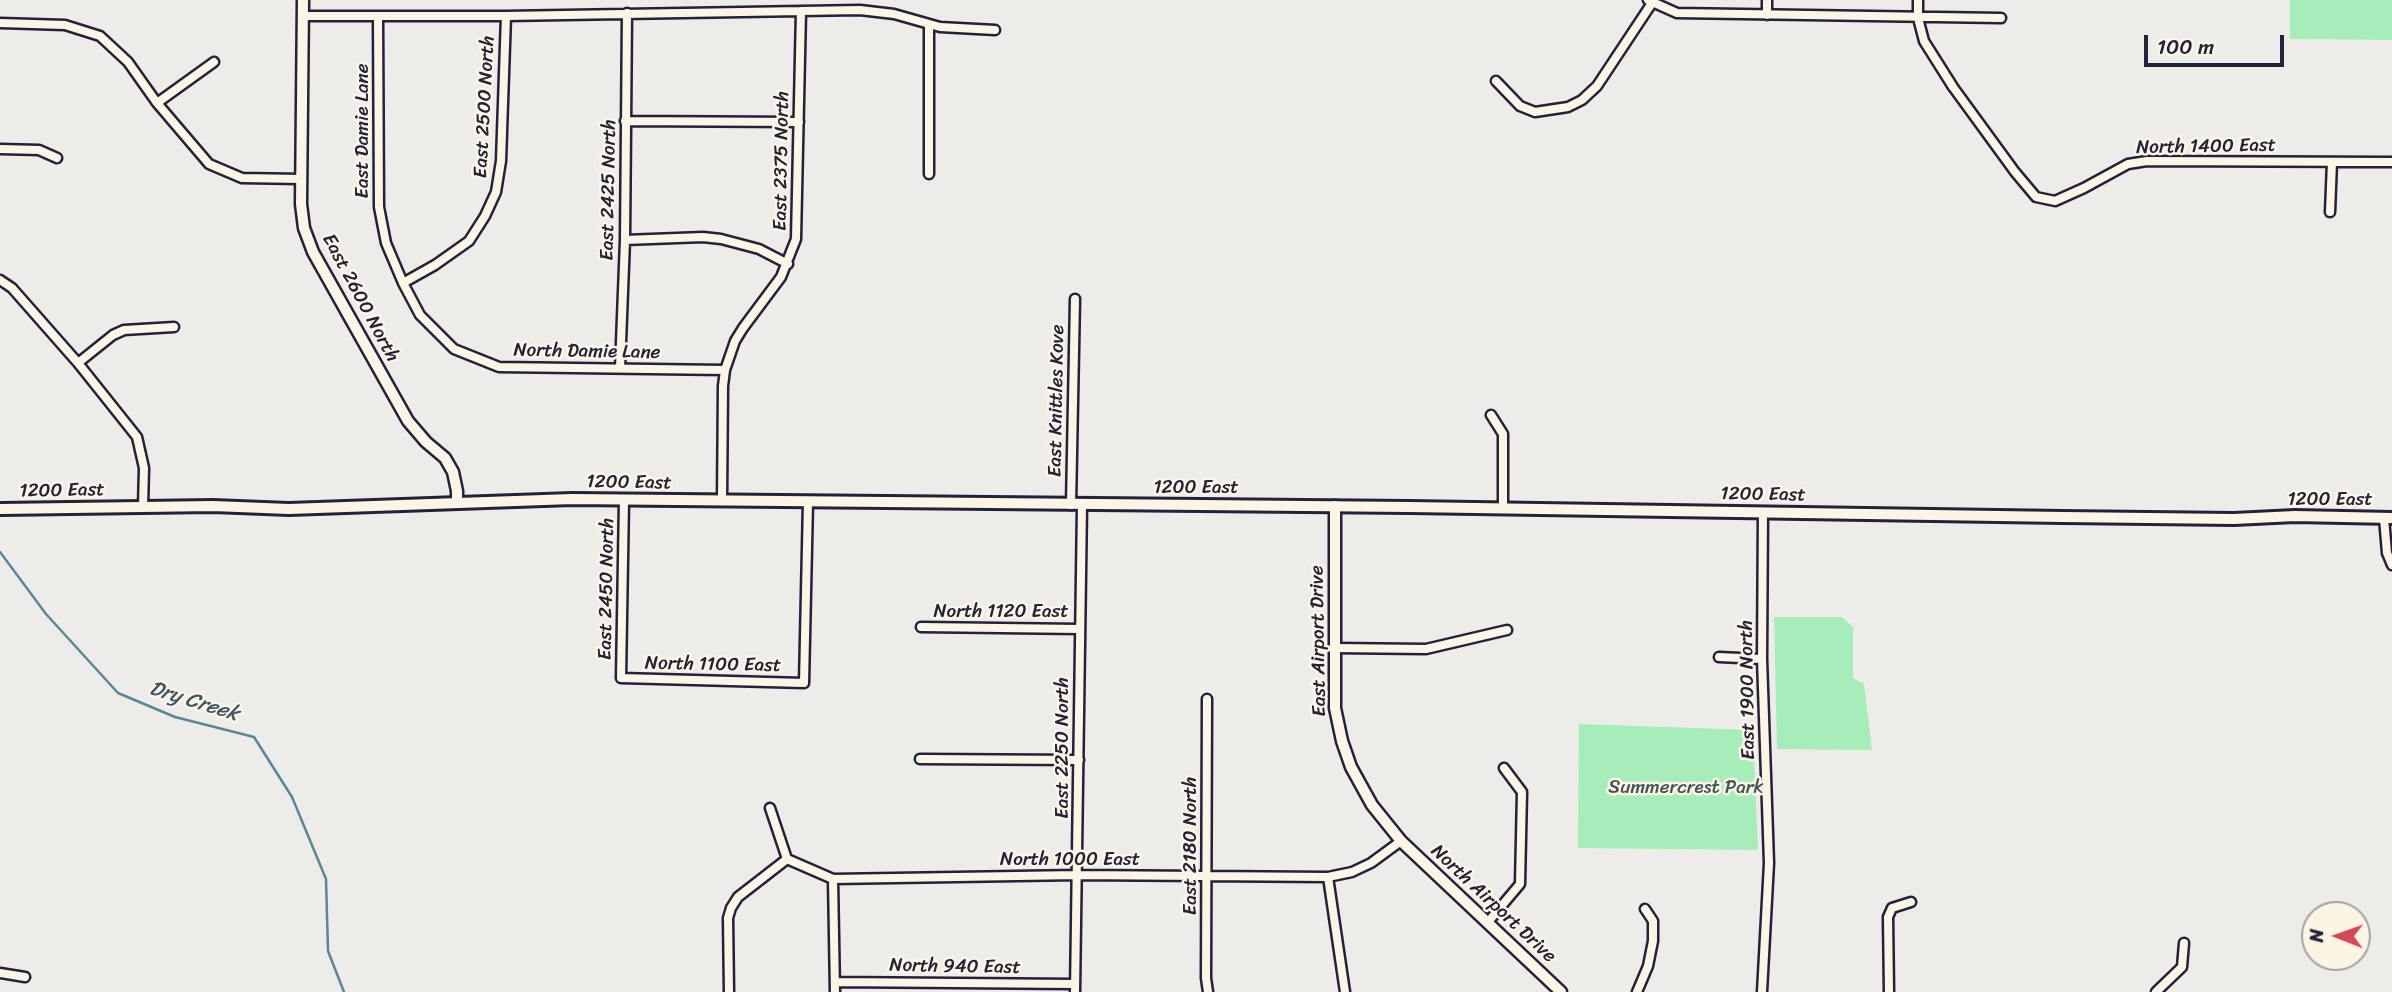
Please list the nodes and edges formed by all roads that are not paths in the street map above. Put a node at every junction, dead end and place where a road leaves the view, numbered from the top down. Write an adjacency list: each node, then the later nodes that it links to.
1 (303, 0): 8 (street, East 2600 North)
2 (1767, 0): 7 (street)
3 (1918, 0): 11 (street)
4 (1650, 2): 7 (street); 17 (street)
5 (801, 11): 6 (street); 14 (street); 20 (street, East 2375 North)
6 (627, 13): 9 (street); 19 (street, East 2425 North)
7 (1767, 15): 11 (street)
8 (303, 16): 10 (street); 26 (street, East 2600 North)
9 (506, 16): 10 (street); 32 (street, East 2500 North)
10 (378, 17): 29 (street, East Damie Lane)
11 (1918, 18): 12 (street); 23 (street, North 1400 East)
12 (2001, 18)
13 (0, 23): 18 (street)
14 (929, 24): 15 (street); 25 (street)
15 (995, 30)
16 (214, 62): 18 (street)
17 (1496, 81)
18 (157, 103): 26 (street)
19 (625, 121): 20 (street); 28 (street, East 2425 North)
20 (799, 122): 30 (street, East 2375 North)
21 (0, 149): 22 (street)
22 (57, 158)
23 (2332, 162): 24 (street, North 1400 East); 27 (street)
24 (2392, 162)
25 (929, 174)
26 (301, 179): 42 (street, East 2600 North)
27 (2330, 212)
28 (625, 240): 30 (street); 36 (street, East 2425 North)
29 (386, 243): 32 (street, North Damie Lane)
30 (788, 264): 37 (street, East 2375 North)
31 (0, 280): 35 (street)
32 (403, 283): 36 (street, North Damie Lane)
33 (1075, 299): 43 (street, East Knittles Kove)
34 (174, 327): 35 (street)
35 (78, 363): 45 (street)
36 (620, 368): 37 (street, North Damie Lane)
37 (725, 370): 40 (street, East 2375 North)
38 (1491, 415): 46 (street)
39 (624, 500): 40 (main road, 1200 East); 42 (main road, 1200 East); 57 (street, East 2450 North)
40 (722, 501): 41 (main road, 1200 East)
41 (808, 502): 43 (main road, 1200 East); 57 (street, North 1100 East)
42 (457, 503): 45 (main road, 1200 East)
43 (1077, 505): 44 (main road, 1200 East); 52 (street, East 2250 North)
44 (1335, 506): 46 (main road, 1200 East); 54 (street, East Airport Drive)
45 (143, 507): 47 (main road, 1200 East)
46 (1503, 508): 48 (main road, 1200 East)
47 (0, 509)
48 (1763, 512): 49 (main road, 1200 East); 56 (street, East 1900 North)
49 (2388, 518): 50 (street)
50 (2392, 565)
51 (921, 627): 52 (street, North 1120 East)
52 (1080, 629): 60 (street, East 2250 North)
53 (1507, 631): 54 (street)
54 (1333, 648): 63 (street, East Airport Drive)
55 (1719, 657): 56 (street)
56 (1762, 659): 83 (street, East 1900 North)
57 (621, 678)
58 (1207, 699): 66 (street, East 2180 North)
59 (920, 759): 60 (street)
60 (1079, 760): 65 (street, East 2250 North)
61 (1504, 768): 71 (street)
62 (770, 808): 64 (street)
63 (1401, 841): 67 (street, North 1000 East); 71 (street, North Airport Drive)
64 (787, 859): 68 (street, North 1000 East); 77 (street)
65 (1078, 875): 66 (street, North 1000 East); 68 (street, North 1000 East); 76 (street, East 2250 North)
66 (1208, 877): 67 (street, North 1000 East); 79 (street, East 2180 North)
67 (1328, 877): 80 (street)
68 (833, 879): 75 (street)
69 (1911, 902): 84 (street)
70 (1646, 909): 82 (street)
71 (1488, 922): 81 (street, North Airport Drive)
72 (2184, 943): 85 (street)
73 (0, 973): 74 (street)
74 (25, 977)
75 (835, 982): 76 (street, North 940 East); 78 (street)
76 (1075, 988)
77 (729, 992)
78 (835, 992)
79 (1208, 992)
80 (1345, 992)
81 (1561, 992)
82 (1637, 992)
83 (1762, 992)
84 (1889, 992)
85 (2157, 992)

